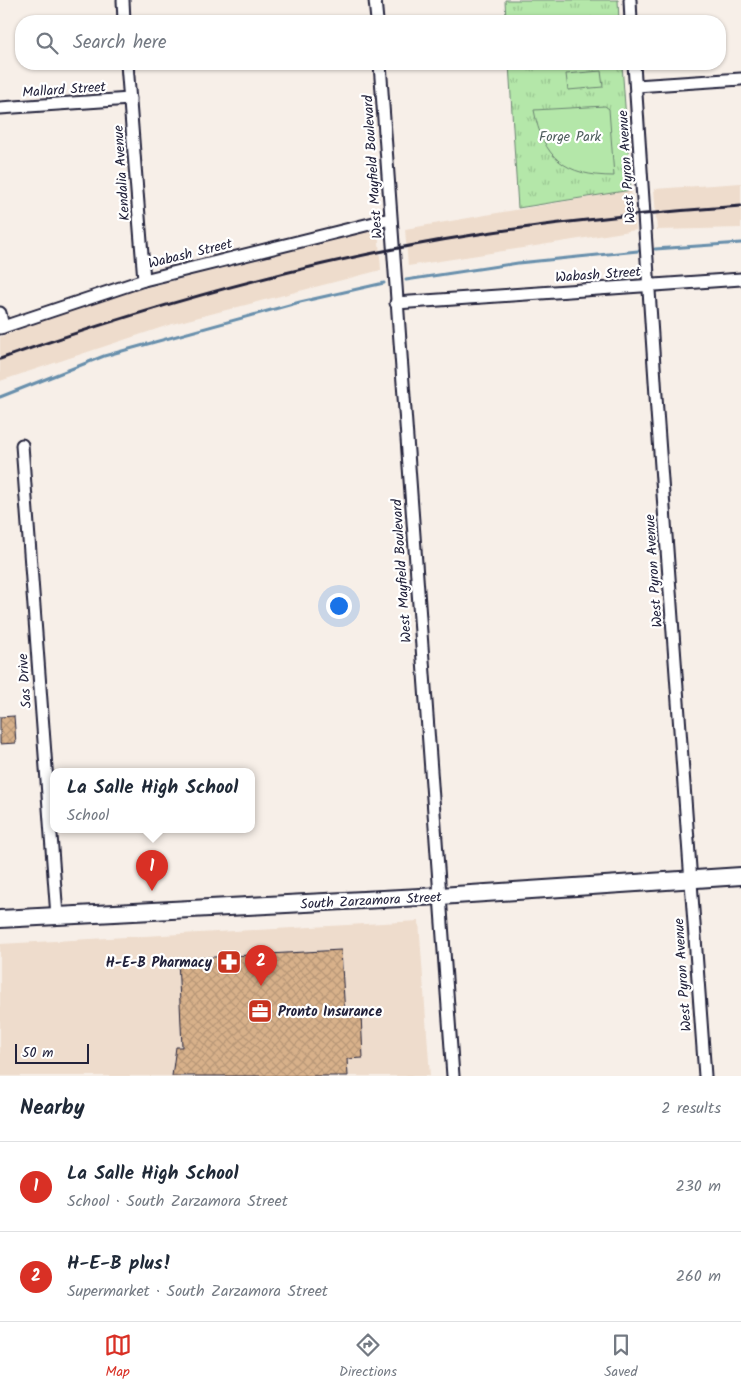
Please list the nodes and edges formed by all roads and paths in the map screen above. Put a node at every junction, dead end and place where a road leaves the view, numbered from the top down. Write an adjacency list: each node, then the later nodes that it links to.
1 (123, 0): 4 (street)
2 (376, 0): 5 (street)
3 (630, 0): 6 (street)
4 (124, 15)
5 (377, 15)
6 (631, 15)
7 (128, 70): 12 (street, Kendalia Avenue)
8 (380, 70): 14 (street, West Mayfield Boulevard)
9 (635, 70): 11 (street, West Pyron Avenue)
10 (741, 79): 11 (street)
11 (636, 86): 17 (street, West Pyron Avenue)
12 (130, 99): 13 (street, Mallard Street); 16 (street, Kendalia Avenue)
13 (0, 108)
14 (390, 220): 16 (street, Wabash Street); 18 (street, West Mayfield Boulevard)
15 (741, 279): 17 (street, Wabash Street)
16 (144, 280): 20 (street, Wabash Street)
17 (650, 285): 18 (street, Wabash Street); 25 (street, West Pyron Avenue)
18 (396, 303): 26 (street, West Mayfield Boulevard)
19 (0, 313): 20 (street)
20 (2, 327)
21 (22, 445): 22 (street, Sas Drive)
22 (50, 822)
23 (51, 833): 27 (street, Sas Drive)
24 (741, 876): 25 (main road, South Zarzamora Street)
25 (690, 879): 26 (main road, South Zarzamora Street); 30 (street, West Pyron Avenue)
26 (440, 896): 27 (main road, South Zarzamora Street); 29 (street, West Mayfield Boulevard)
27 (57, 916): 28 (main road, South Zarzamora Street)
28 (0, 919)
29 (453, 1076)
30 (705, 1076)

